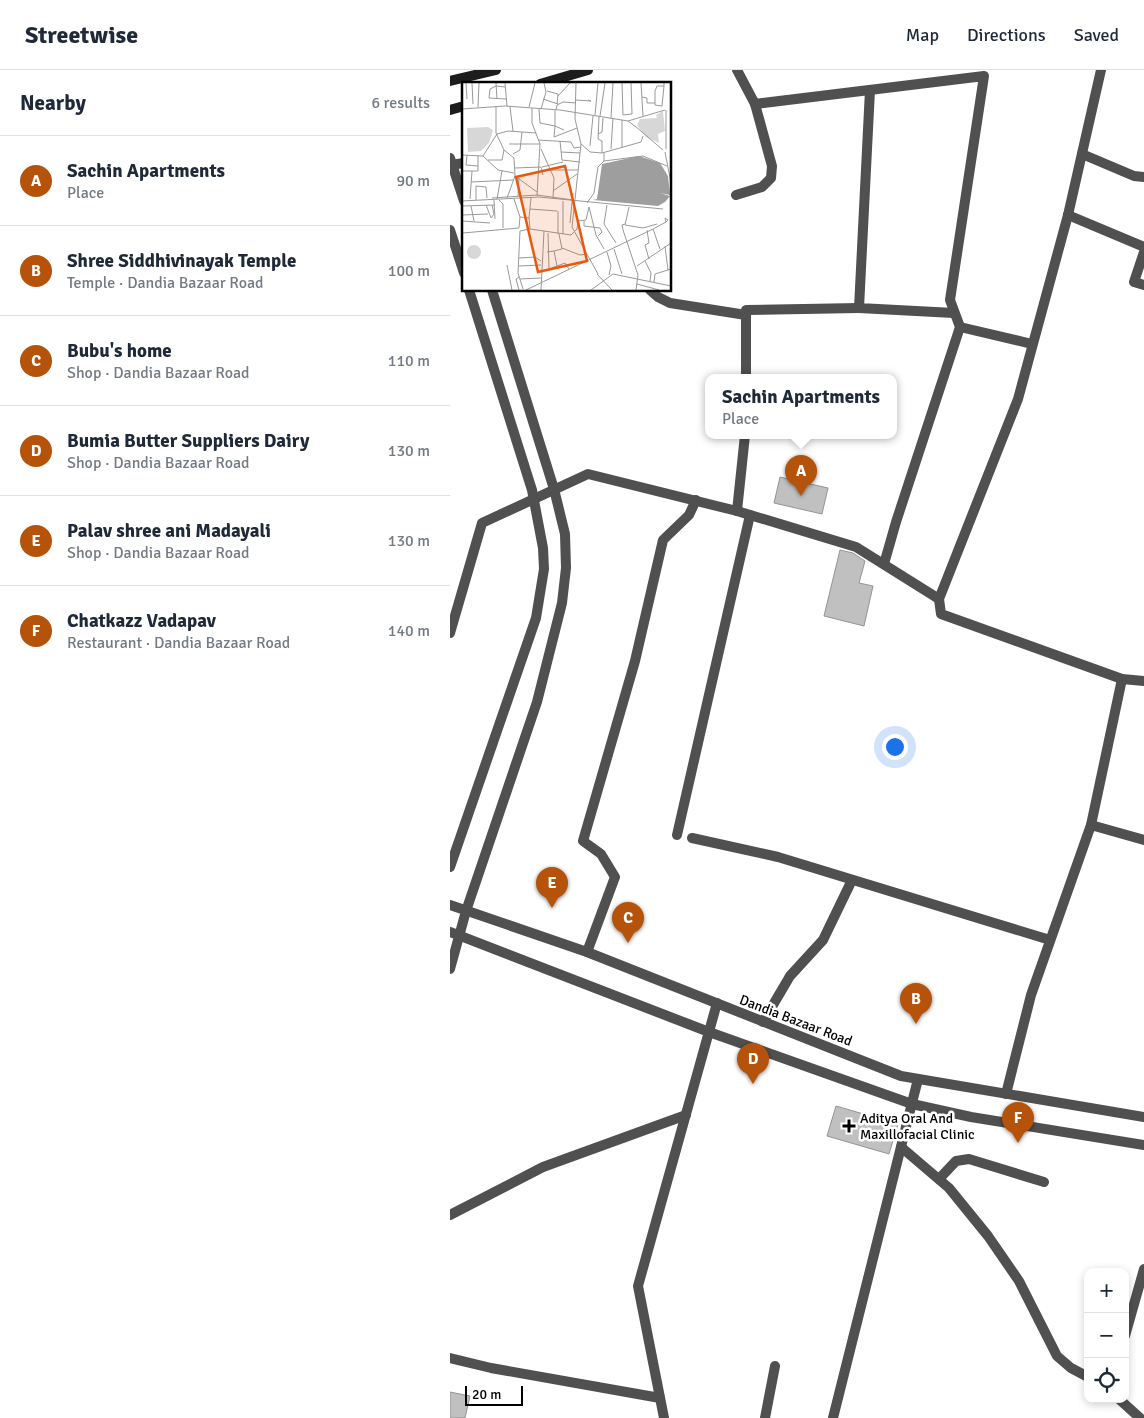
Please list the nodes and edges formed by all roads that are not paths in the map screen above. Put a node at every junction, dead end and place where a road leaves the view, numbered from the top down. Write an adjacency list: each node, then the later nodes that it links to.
1 (496, 70): 6 (main road)
2 (588, 70): 7 (main road)
3 (737, 70): 9 (street)
4 (1101, 70): 10 (street)
5 (984, 73): 8 (street); 25 (street)
6 (450, 81)
7 (547, 82)
8 (870, 90): 9 (street); 24 (street)
9 (755, 104): 14 (street)
10 (1082, 154): 12 (street); 15 (street)
11 (451, 162): 13 (street)
12 (1144, 178)
13 (462, 195)
14 (736, 196)
15 (1068, 216): 17 (street); 28 (street)
16 (450, 230): 19 (street)
17 (1144, 247)
18 (1144, 252): 20 (street)
19 (462, 267)
20 (1144, 286)
21 (469, 291): 32 (street)
22 (492, 291): 31 (street)
23 (651, 291): 26 (street)
24 (859, 308): 25 (street); 26 (street)
25 (954, 313): 27 (street)
26 (746, 315): 29 (street)
27 (960, 327): 28 (street); 36 (street)
28 (1032, 344): 37 (street)
29 (746, 374)
30 (745, 439): 34 (street)
31 (554, 489): 32 (street); 33 (street); 48 (street)
32 (534, 498): 38 (street); 45 (street)
33 (696, 500): 34 (street); 51 (street)
34 (738, 511): 35 (street)
35 (750, 514): 36 (street); 42 (street)
36 (884, 564): 37 (street)
37 (939, 599): 39 (street)
38 (450, 633)
39 (1122, 679): 40 (street); 41 (street)
40 (1144, 681)
41 (1090, 825): 44 (street); 50 (street)
42 (677, 835)
43 (692, 838): 46 (street)
44 (1144, 840)
45 (450, 867)
46 (852, 880): 50 (street); 54 (street)
47 (450, 905): 48 (street, Dandia Bazaar Road)
48 (466, 911): 49 (street); 51 (street, Dandia Bazaar Road)
49 (455, 934): 52 (street); 55 (street)
50 (1050, 940): 57 (street)
51 (587, 952): 53 (street, Dandia Bazaar Road)
52 (450, 969)
53 (717, 1003): 54 (street, Dandia Bazaar Road); 55 (street)
54 (763, 1022): 56 (street, Dandia Bazaar Road)
55 (709, 1032): 58 (street); 59 (street)
56 (918, 1078): 57 (street, Dandia Bazaar Road); 58 (street)
57 (1006, 1094): 60 (street, Dandia Bazaar Road)
58 (912, 1104): 61 (street); 62 (street)
59 (686, 1115): 65 (street); 71 (street)
60 (1144, 1117)
61 (1144, 1145)
62 (901, 1146): 63 (street); 75 (street)
63 (939, 1179): 64 (street); 70 (street)
64 (1044, 1182)
65 (450, 1215)
66 (1144, 1269): 67 (street)
67 (1129, 1322)
68 (450, 1358): 71 (street)
69 (775, 1366): 74 (street)
70 (1084, 1375)
71 (660, 1398): 73 (street)
72 (1123, 1403): 76 (street)
73 (664, 1418)
74 (765, 1418)
75 (833, 1418)
76 (1140, 1418)

